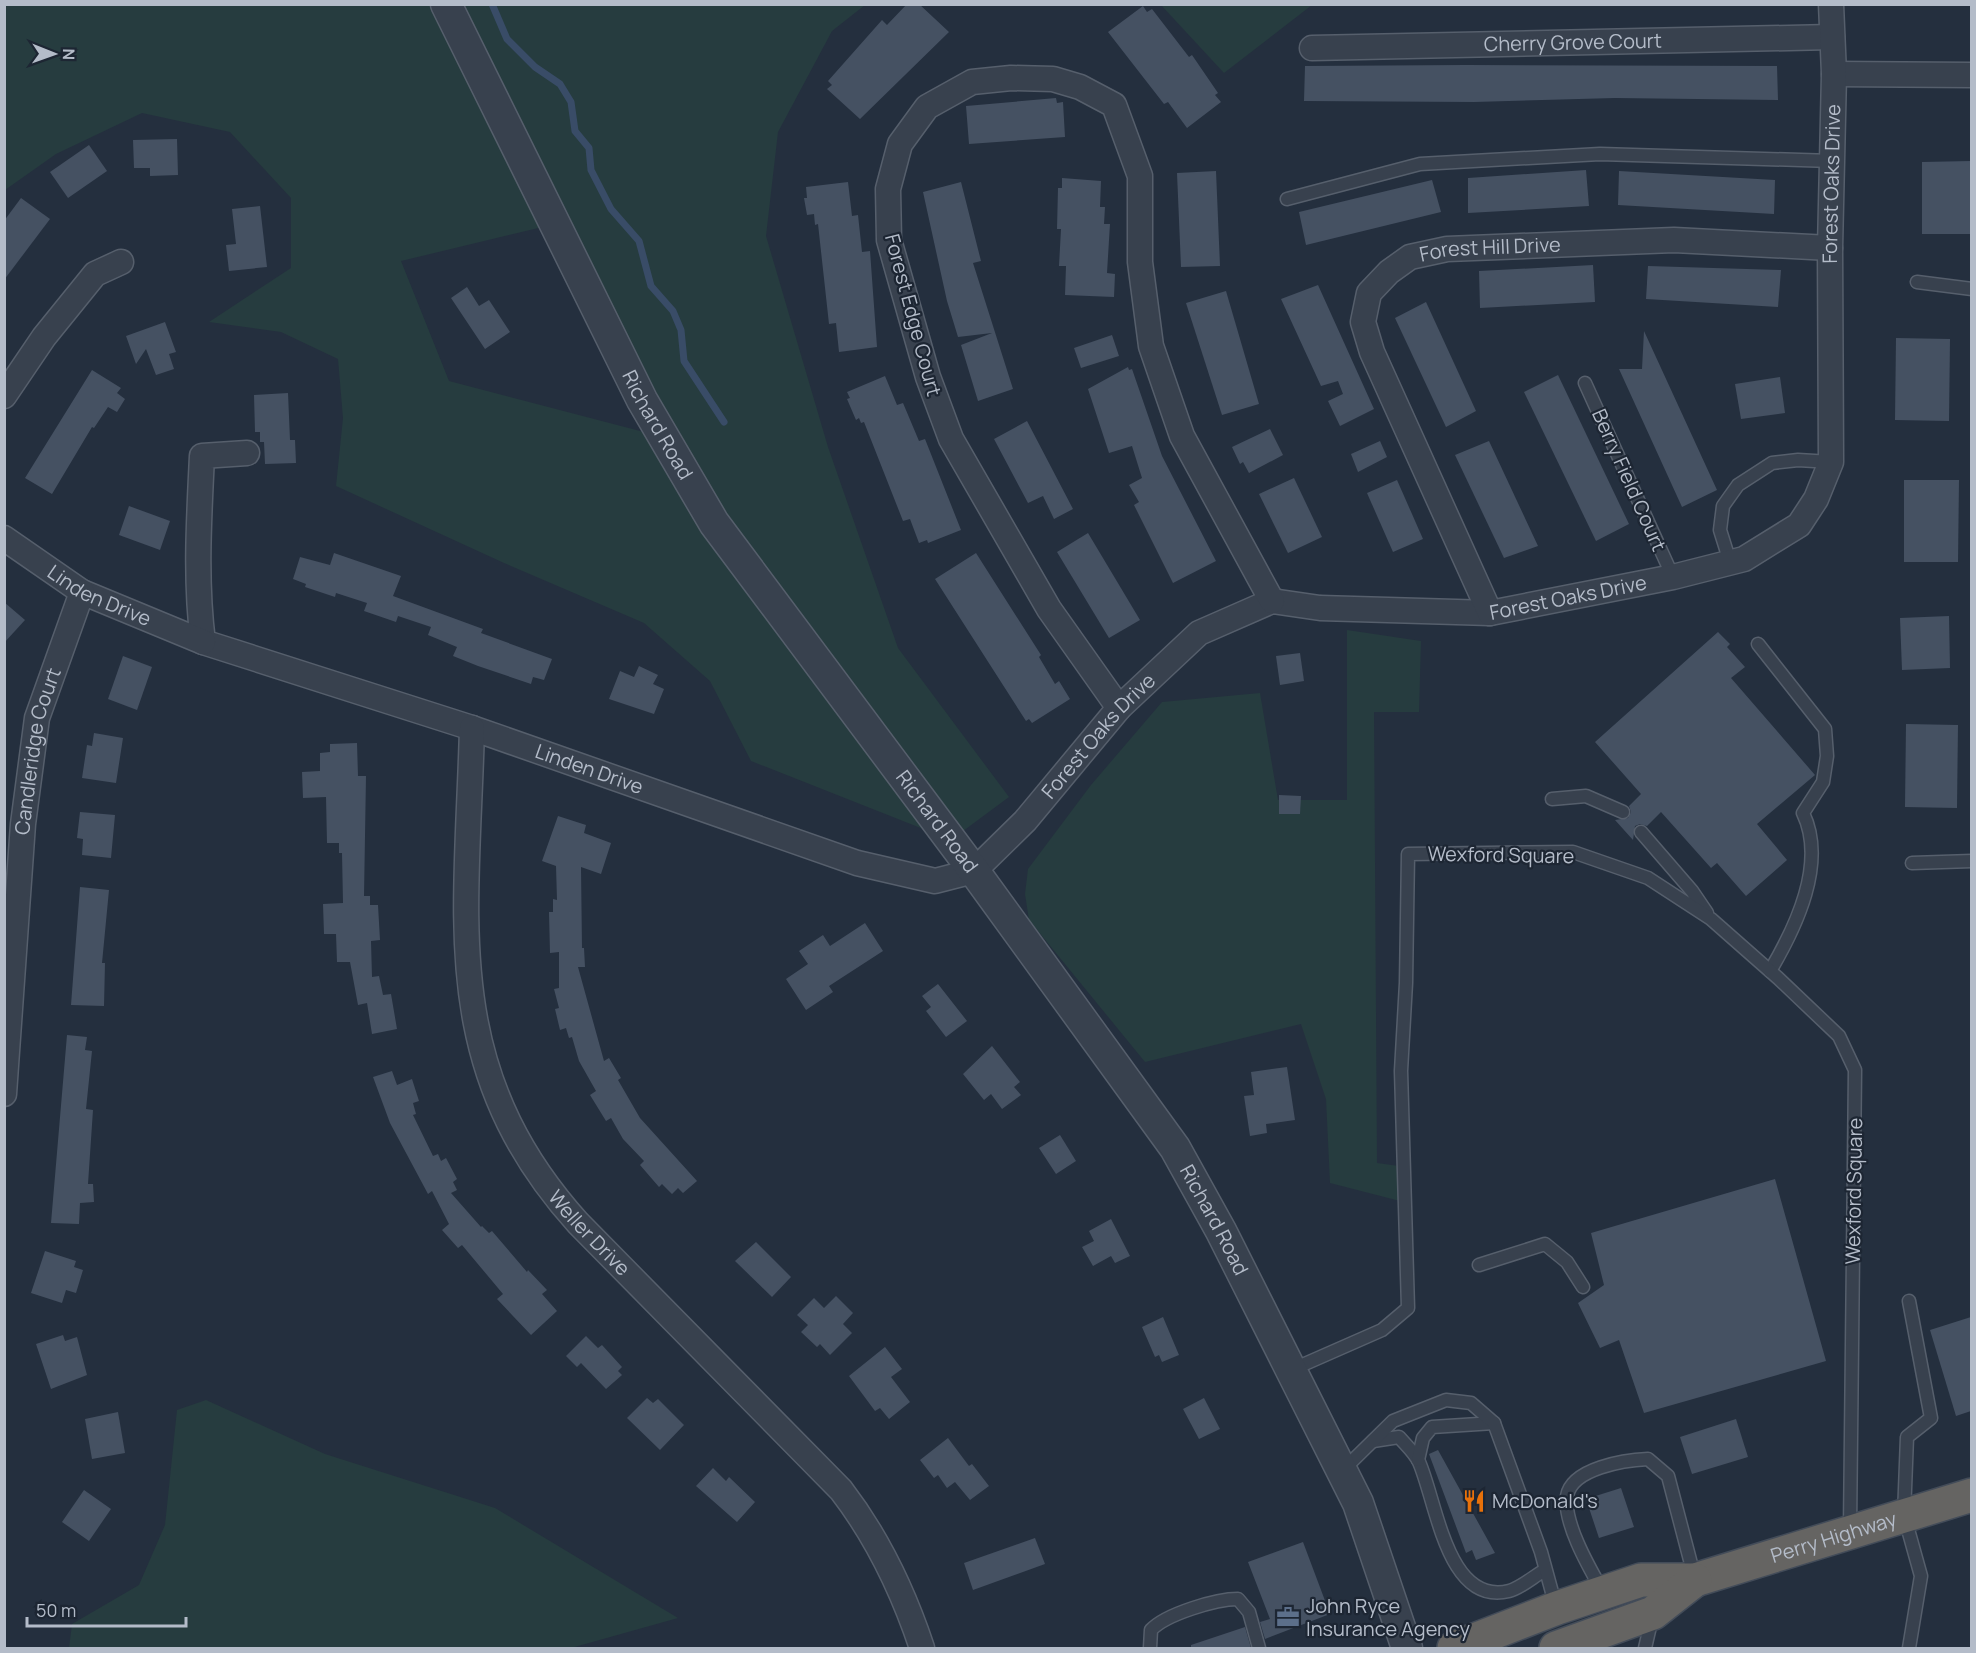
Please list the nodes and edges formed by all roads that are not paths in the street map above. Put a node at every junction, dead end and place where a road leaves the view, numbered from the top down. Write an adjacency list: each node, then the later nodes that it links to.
1 (446, 4): 32 (street, Richard Road)
2 (1831, 4): 3 (street)
3 (1832, 37): 4 (street, Cherry Grove Court); 5 (street)
4 (1312, 48)
5 (1834, 74): 6 (street); 7 (street, Forest Oaks Drive)
6 (1971, 75)
7 (1832, 160): 8 (lane); 9 (street, Forest Oaks Drive)
8 (1287, 199)
9 (1830, 248): 16 (street, Forest Oaks Drive); 22 (street, Forest Hill Drive)
10 (121, 262): 14 (street)
11 (1917, 282): 12 (lane)
12 (1971, 289)
13 (1585, 383): 19 (lane, Berry Field Court)
14 (4, 396)
15 (247, 453): 23 (street)
16 (1831, 462): 18 (street, Forest Oaks Drive); 18 (lane)
17 (4, 538): 20 (street, Linden Drive)
18 (1730, 562): 19 (street, Forest Oaks Drive)
19 (1673, 577): 22 (street, Forest Oaks Drive)
20 (82, 592): 23 (street, Linden Drive); 35 (street, Candleridge Court)
21 (1272, 601): 22 (street, Forest Oaks Drive); 25 (street, Forest Oaks Drive); 25 (street, Forest Edge Court)
22 (1490, 613)
23 (203, 642): 26 (street, Linden Drive)
24 (1758, 644): 34 (lane)
25 (1119, 708): 32 (street, Forest Oaks Drive)
26 (472, 728): 32 (street, Linden Drive); 52 (street, Weller Drive)
27 (1552, 799): 28 (lane)
28 (1623, 812)
29 (1641, 832): 33 (lane)
30 (1971, 861): 31 (lane)
31 (1912, 863)
32 (974, 871): 39 (street, Richard Road)
33 (1711, 919): 34 (lane, Wexford Square); 39 (lane, Wexford Square)
34 (1770, 971): 46 (lane, Wexford Square)
35 (4, 1094)
36 (1479, 1265): 37 (lane)
37 (1583, 1287)
38 (1910, 1301): 45 (lane)
39 (1291, 1370): 43 (street, Richard Road)
40 (1494, 1423): 41 (lane); 42 (lane); 47 (lane)
41 (1373, 1441): 42 (lane); 43 (lane)
42 (1418, 1460): 47 (lane)
43 (1342, 1471): 55 (street, Richard Road)
44 (1971, 1495): 45 (highway, Perry Highway)
45 (1904, 1515): 46 (highway, Perry Highway); 59 (lane)
46 (1850, 1530): 48 (highway, Perry Highway)
47 (1545, 1570): 50 (lane)
48 (1695, 1580): 49 (highway, Perry Highway); 49 (lane); 51 (highway, Perry Highway)
49 (1604, 1594): 50 (highway, Perry Highway)
50 (1557, 1608): 56 (highway, Perry Highway)
51 (1653, 1613): 57 (highway, Perry Highway); 58 (lane)
52 (922, 1648)
53 (1150, 1648): 54 (lane)
54 (1260, 1648)
55 (1407, 1648)
56 (1454, 1648)
57 (1556, 1648)
58 (1645, 1648)
59 (1909, 1648)

